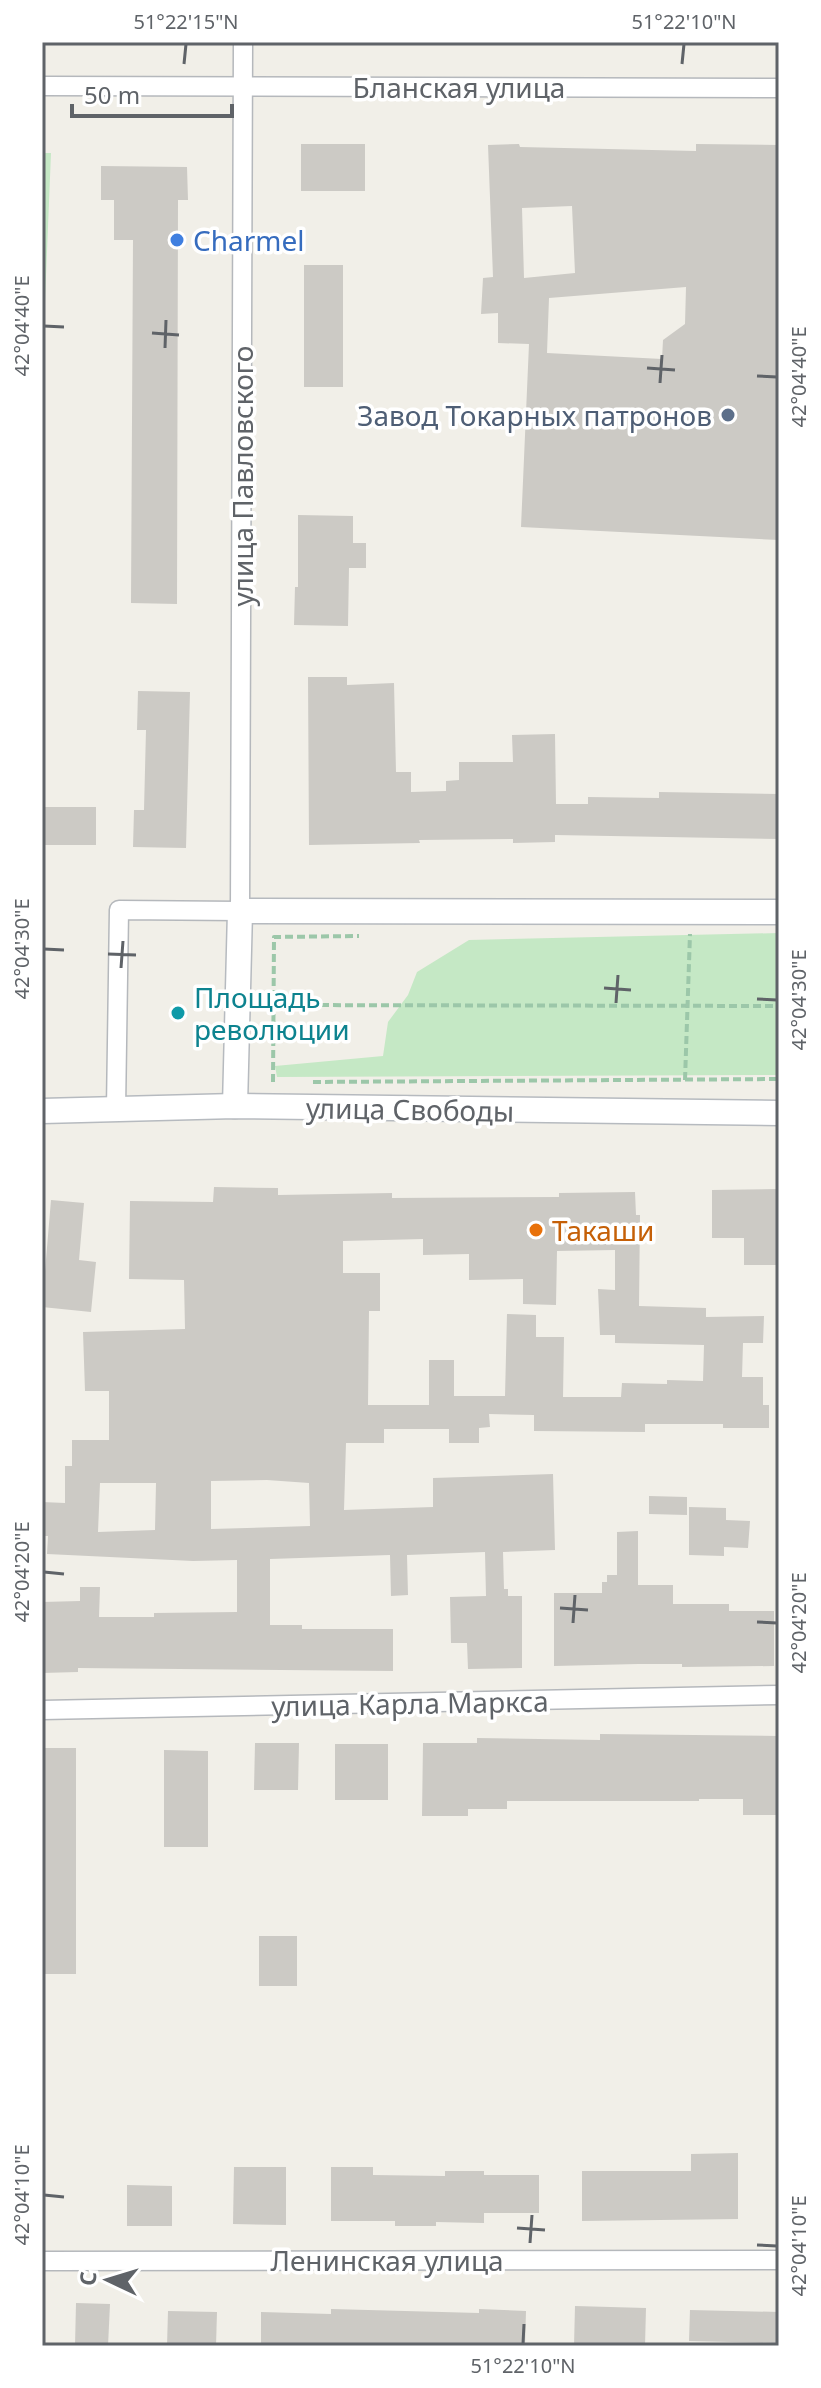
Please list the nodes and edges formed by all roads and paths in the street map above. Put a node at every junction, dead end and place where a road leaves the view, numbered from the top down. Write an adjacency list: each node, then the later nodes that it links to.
1 (243, 42): 2 (street, улица Павловского)
2 (243, 85): 3 (street, Бланская улица); 4 (street, Бланская улица); 5 (street, улица Павловского)
3 (42, 86)
4 (779, 88)
5 (240, 911): 6 (main road); 16 (main road); 17 (street)
6 (779, 912)
7 (690, 932): 10 (path)
8 (370, 936): 9 (path)
9 (273, 1005): 10 (path); 14 (path)
10 (689, 1006): 11 (path); 13 (path)
11 (779, 1006)
12 (779, 1079): 13 (path)
13 (685, 1080): 15 (path)
14 (287, 1082)
15 (303, 1082)
16 (235, 1106): 17 (main road, улица Свободы); 19 (main road, улица Свободы)
17 (116, 1109): 18 (main road, улица Свободы)
18 (42, 1111)
19 (779, 1113)
20 (779, 1695): 21 (street, улица Карла Маркса)
21 (42, 1710)
22 (779, 2260): 23 (street, Ленинская улица)
23 (42, 2261)

